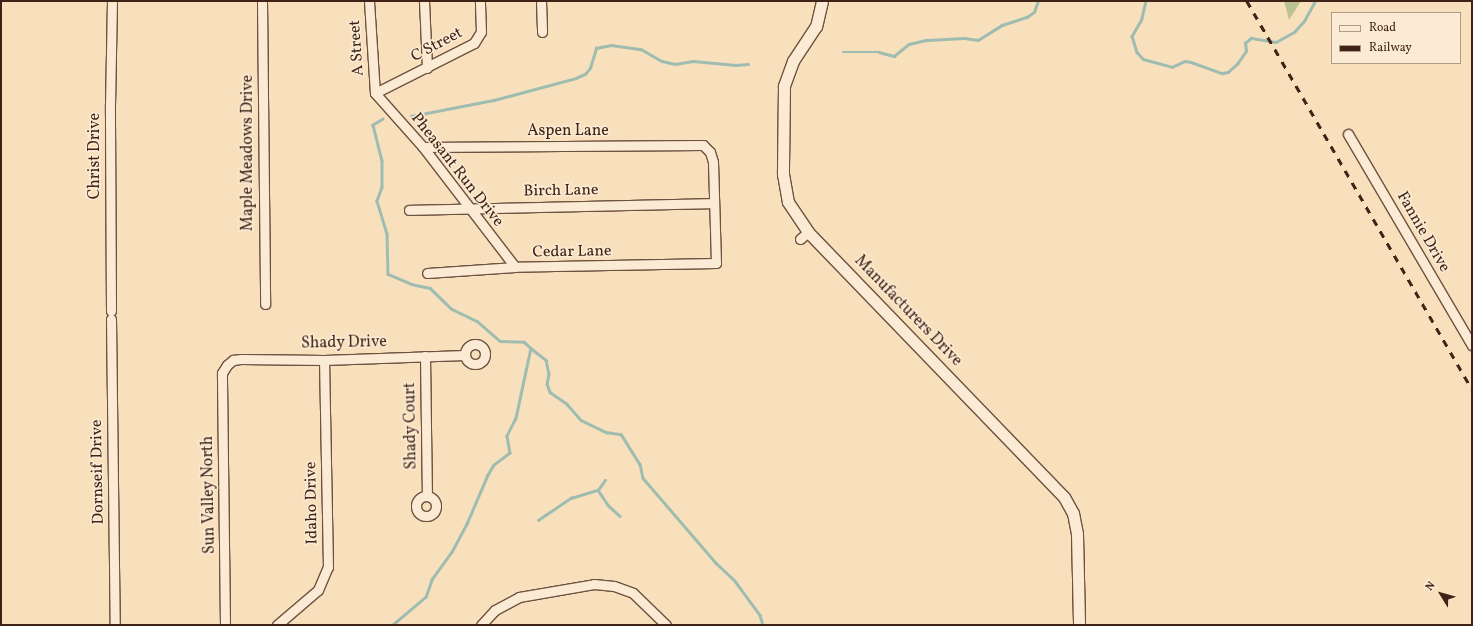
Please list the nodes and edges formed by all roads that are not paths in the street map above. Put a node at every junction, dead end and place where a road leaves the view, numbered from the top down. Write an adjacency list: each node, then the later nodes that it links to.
1 (112, 1): 19 (street, Christ Drive)
2 (262, 1): 18 (street, Maple Meadows Drive)
3 (369, 1): 10 (street, A Street)
4 (424, 1): 9 (street)
5 (480, 1): 9 (street, C Street)
6 (541, 1): 8 (street)
7 (822, 1): 31 (street, Manufacturers Drive)
8 (542, 32)
9 (427, 68): 10 (street, C Street)
10 (374, 93): 12 (street, Pheasant Run Drive)
11 (1348, 134): 20 (street, Fannie Drive)
12 (423, 147): 13 (street, Aspen Lane); 14 (street, Pheasant Run Drive)
13 (714, 203): 14 (street, Birch Lane); 16 (street, Cedar Lane)
14 (469, 208): 15 (street, Birch Lane); 16 (street, Pheasant Run Drive)
15 (409, 210)
16 (515, 267): 17 (street, Cedar Lane)
17 (428, 273)
18 (264, 304)
19 (111, 315): 26 (street, Dornseif Drive)
20 (1472, 345)
21 (465, 355): 22 (street, Shady Drive)
22 (425, 356): 23 (street, Shady Drive); 25 (street, Shady Court)
23 (324, 360): 24 (street, Shady Drive); 28 (street, Idaho Drive)
24 (227, 365): 27 (street, Sun Valley North)
25 (427, 496)
26 (115, 625)
27 (225, 625)
28 (277, 625)
29 (481, 625): 30 (street)
30 (666, 625)
31 (1079, 625)

